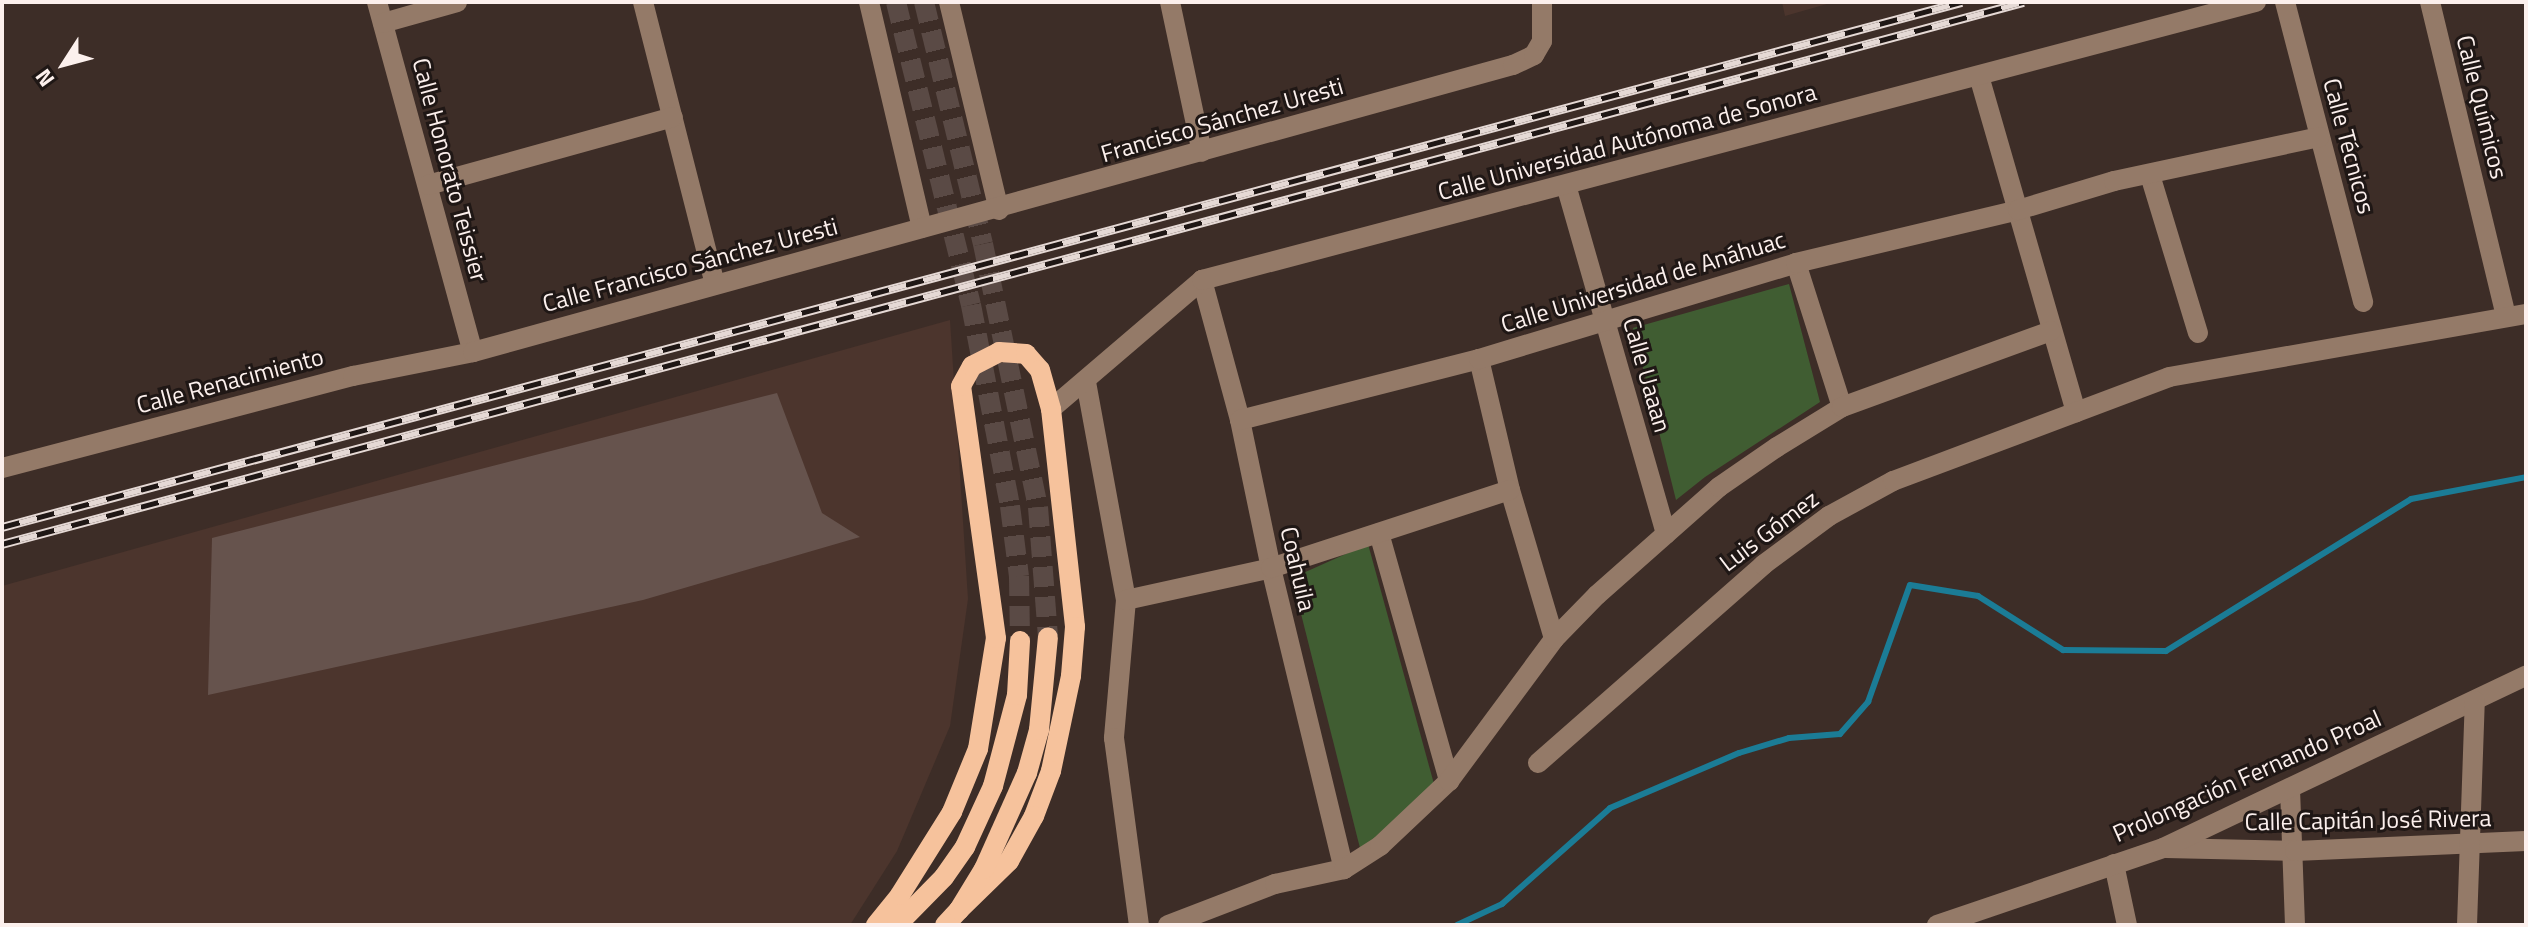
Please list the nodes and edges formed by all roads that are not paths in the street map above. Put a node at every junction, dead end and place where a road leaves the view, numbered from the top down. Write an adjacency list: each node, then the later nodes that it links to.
1 (377, 2): 11 (street, Calle Honorato Teissier)
2 (457, 2): 11 (street)
3 (643, 2): 13 (street)
4 (869, 2): 21 (street)
5 (949, 2): 19 (street)
6 (1170, 2): 15 (street)
7 (1542, 2): 15 (street, Francisco Sánchez Uresti)
8 (2256, 2): 12 (street, Calle Universidad Autónoma de Sonora)
9 (2285, 2): 14 (street, Calle Técnicos)
10 (2430, 2): 26 (street, Calle Químicos)
11 (383, 23): 17 (street, Calle Honorato Teissier)
12 (1979, 76): 18 (street, Calle Universidad Autónoma de Sonora); 20 (street)
13 (673, 117): 17 (street); 24 (street)
14 (2319, 137): 16 (street, Calle Universidad de Anáhuac); 25 (street, Calle Técnicos)
15 (1202, 152): 19 (street, Francisco Sánchez Uresti)
16 (2150, 175): 20 (street, Calle Universidad de Anáhuac); 29 (street)
17 (428, 185): 30 (street, Calle Honorato Teissier)
18 (1566, 185): 23 (street, Calle Universidad Autónoma de Sonora); 27 (street, Calle Uaaan)
19 (999, 210): 21 (street, Francisco Sánchez Uresti)
20 (2018, 210): 22 (street, Calle Universidad de Anáhuac); 28 (street)
21 (922, 228): 24 (street, Calle Francisco Sánchez Uresti)
22 (1796, 263): 27 (street, Calle Universidad de Anáhuac); 33 (street)
23 (1202, 280): 32 (street, Calle Universidad Autónoma de Sonora); 36 (street, Coahuila)
24 (715, 284): 30 (street, Calle Francisco Sánchez Uresti)
25 (2363, 302)
26 (2516, 315): 35 (street, Luis Gómez)
27 (1604, 320): 31 (street, Calle Universidad de Anáhuac); 40 (street, Calle Uaaan)
28 (2051, 331): 33 (street); 35 (street)
29 (2198, 333)
30 (473, 352): 37 (street, Calle Renacimiento)
31 (1479, 359): 36 (street, Calle Universidad de Anáhuac); 38 (street)
32 (1086, 382): 34 (street, Calle Universidad Autónoma de Sonora); 42 (street)
33 (1842, 407): 40 (street)
34 (1051, 409): 57 (main road); 59 (main road)
35 (2076, 412): 48 (street, Luis Gómez)
36 (1240, 420): 41 (street, Coahuila)
37 (2, 468)
38 (1510, 490): 39 (street); 44 (street)
39 (1379, 533): 41 (street); 49 (street)
40 (1666, 534): 44 (street)
41 (1271, 568): 42 (street); 56 (street, Coahuila)
42 (1126, 600): 61 (street)
43 (1048, 637): 57 (main road)
44 (1554, 639): 49 (street)
45 (1020, 641): 60 (main road)
46 (2526, 676): 47 (street, Prolongación Fernando Proal)
47 (2475, 701): 50 (street, Prolongación Fernando Proal); 52 (street)
48 (1538, 763)
49 (1449, 781): 56 (street)
50 (2290, 789): 53 (street, Prolongación Fernando Proal); 54 (street)
51 (2526, 841): 52 (street, Calle Capitán José Rivera)
52 (2472, 845): 54 (street, Calle Capitán José Rivera); 66 (street)
53 (2163, 848): 54 (street, Calle Capitán José Rivera); 55 (street, Prolongación Fernando Proal)
54 (2295, 851): 65 (street)
55 (2114, 864): 58 (street, Prolongación Fernando Proal); 64 (street)
56 (1344, 869): 62 (street)
57 (954, 920)
58 (1965, 921): 63 (street, Prolongación Fernando Proal)
59 (876, 925)
60 (897, 925)
61 (1139, 925)
62 (1168, 925)
63 (1937, 925)
64 (2127, 925)
65 (2295, 925)
66 (2467, 925)

